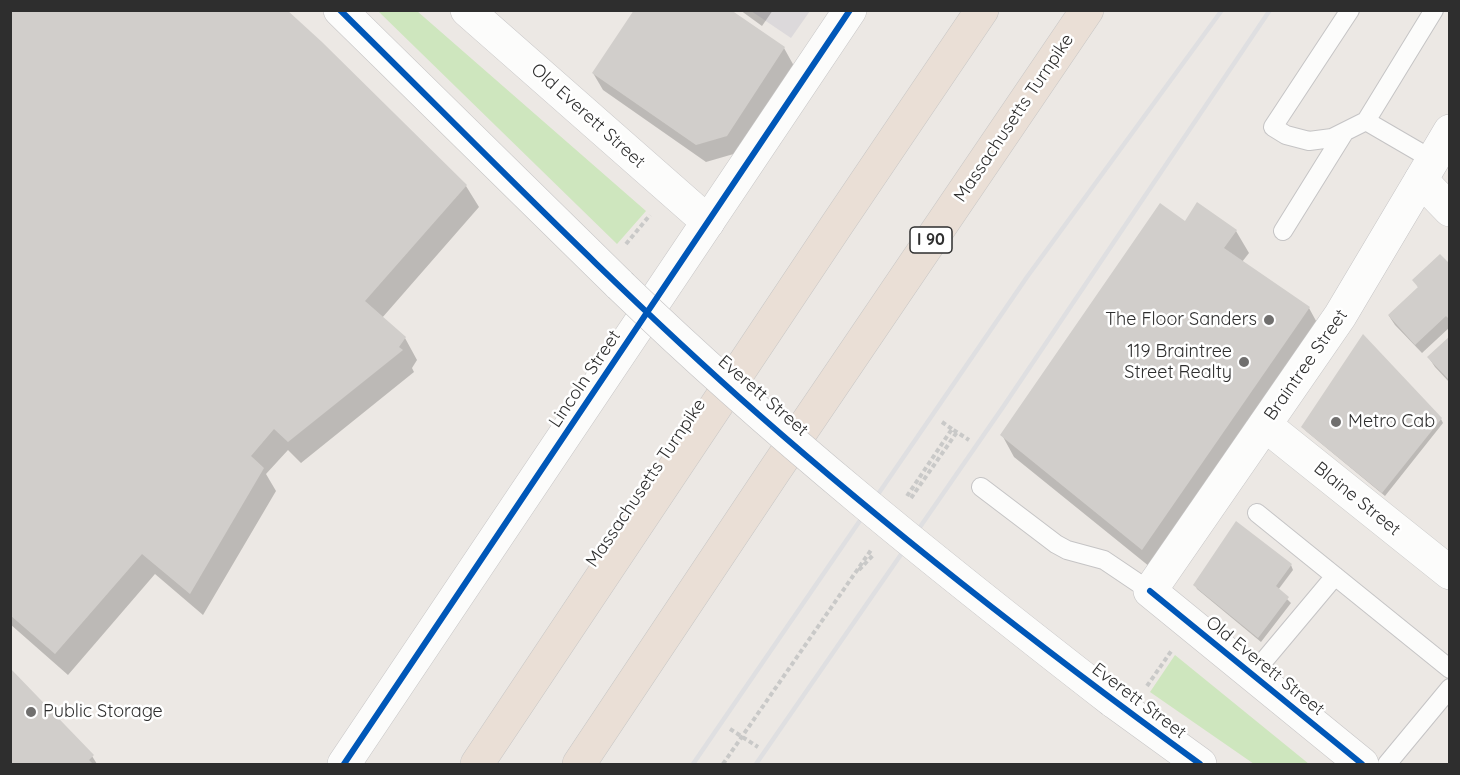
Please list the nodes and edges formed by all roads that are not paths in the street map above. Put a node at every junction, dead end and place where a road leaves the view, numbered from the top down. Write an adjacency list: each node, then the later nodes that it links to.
1 (340, 10): 27 (street, Everett Street, bridge)
2 (467, 10): 13 (street, Old Everett Street)
3 (850, 10): 13 (street, Lincoln Street)
4 (982, 10): 25 (highway, Massachusetts Turnpike)
5 (1087, 10): 26 (highway, Massachusetts Turnpike / I 90)
6 (1350, 10): 10 (lane)
7 (1434, 10): 8 (lane)
8 (1366, 121): 10 (lane); 11 (lane)
9 (1449, 131): 11 (street, Braintree Street)
10 (1344, 133): 14 (lane)
11 (1427, 170): 12 (street); 15 (street, Braintree Street)
12 (1449, 210)
13 (708, 222): 24 (street, Lincoln Street)
14 (1283, 231)
15 (1265, 425): 18 (street, Blaine Street); 20 (street, Braintree Street)
16 (981, 487): 20 (lane)
17 (1257, 513): 19 (lane)
18 (1449, 573)
19 (1335, 576): 21 (lane); 22 (lane)
20 (1150, 591): 22 (street, Old Everett Street)
21 (1449, 669)
22 (1252, 675): 28 (street, Old Everett Street)
23 (1449, 688): 29 (lane)
24 (344, 765)
25 (477, 765)
26 (579, 765)
27 (1200, 765)
28 (1362, 765)
29 (1387, 765)

